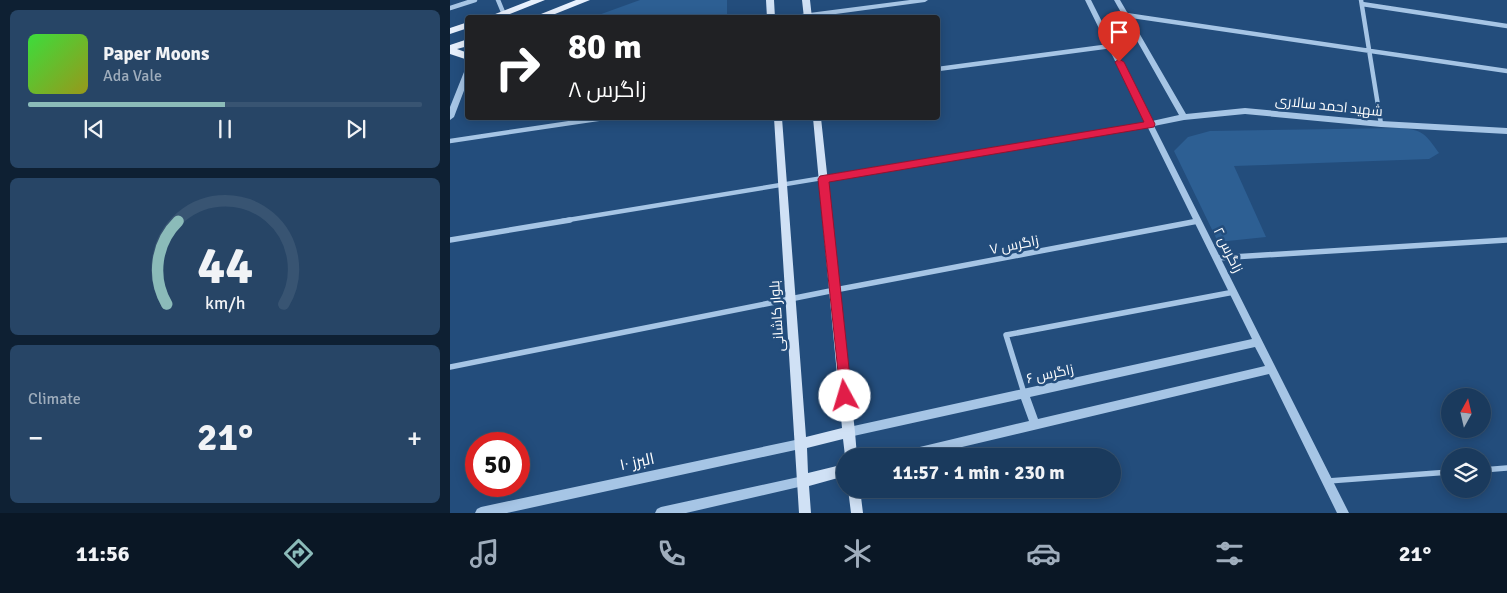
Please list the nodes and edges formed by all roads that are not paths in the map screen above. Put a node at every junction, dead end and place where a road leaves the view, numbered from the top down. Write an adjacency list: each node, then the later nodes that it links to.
1 (474, 0): 11 (street)
2 (498, 0): 12 (street)
3 (540, 0): 12 (main road)
4 (585, 0): 14 (main road)
5 (770, 0): 15 (main road)
6 (806, 0): 16 (main road)
7 (925, 0): 17 (street)
8 (1088, 0): 23 (street, زاگرس ۲)
9 (1118, 0): 18 (street)
10 (1361, 2): 20 (street); 25 (street)
11 (450, 8)
12 (503, 12): 13 (main road)
13 (496, 15)
14 (543, 15)
15 (771, 15)
16 (807, 15)
17 (814, 15)
18 (1126, 15): 25 (street); 31 (street)
19 (465, 26): 21 (main road)
20 (1507, 26)
21 (450, 31)
22 (465, 43): 24 (main road)
23 (1111, 46): 27 (street); 35 (street, زاگرس ۲)
24 (450, 49): 26 (main road)
25 (1370, 50): 28 (street); 36 (street)
26 (465, 56)
27 (940, 69)
28 (1507, 71)
29 (465, 77): 30 (street)
30 (450, 117)
31 (1184, 117): 35 (street, شهید احمد سالاری); 36 (street, شهید احمد سالاری)
32 (591, 120): 38 (street)
33 (778, 120): 40 (main road, بلوار کاشانی)
34 (817, 120): 39 (main road)
35 (1150, 124): 39 (street); 41 (street, زاگرس ۲)
36 (1381, 124): 37 (street, شهید احمد سالاری)
37 (1507, 131)
38 (450, 141)
39 (824, 179): 40 (street); 45 (main road)
40 (783, 185): 42 (street); 47 (main road, بلوار کاشانی)
41 (1198, 221): 44 (street, زاگرس ۲); 45 (street, زاگرس ۷)
42 (450, 240)
43 (1507, 240): 44 (street)
44 (1216, 258): 46 (street, زاگرس ۲)
45 (834, 290): 47 (street, زاگرس ۷); 53 (main road)
46 (1234, 292): 48 (street, زاگرس ۲); 51 (street)
47 (790, 299): 49 (street, زاگرس ۷); 54 (main road, بلوار کاشانی)
48 (1258, 342): 50 (street, زاگرس ۲); 51 (street, زاگرس ۶)
49 (450, 368)
50 (1272, 369): 52 (street); 62 (street, زاگرس ۲)
51 (1024, 393): 52 (street); 53 (street, زاگرس ۶)
52 (1035, 425): 56 (street)
53 (849, 432): 54 (main road); 55 (main road)
54 (800, 444): 61 (main road, بلوار کاشانی); 64 (street, البرز ۱۰)
55 (850, 448)
56 (937, 448)
57 (1507, 468): 58 (street)
58 (1491, 469)
59 (836, 472): 61 (main road)
60 (1441, 473): 62 (street)
61 (802, 481): 65 (street); 66 (main road, بلوار کاشانی)
62 (1328, 482): 68 (street, زاگرس ۲)
63 (855, 498): 67 (main road)
64 (481, 513)
65 (661, 513)
66 (805, 513)
67 (857, 513)
68 (1344, 513)

